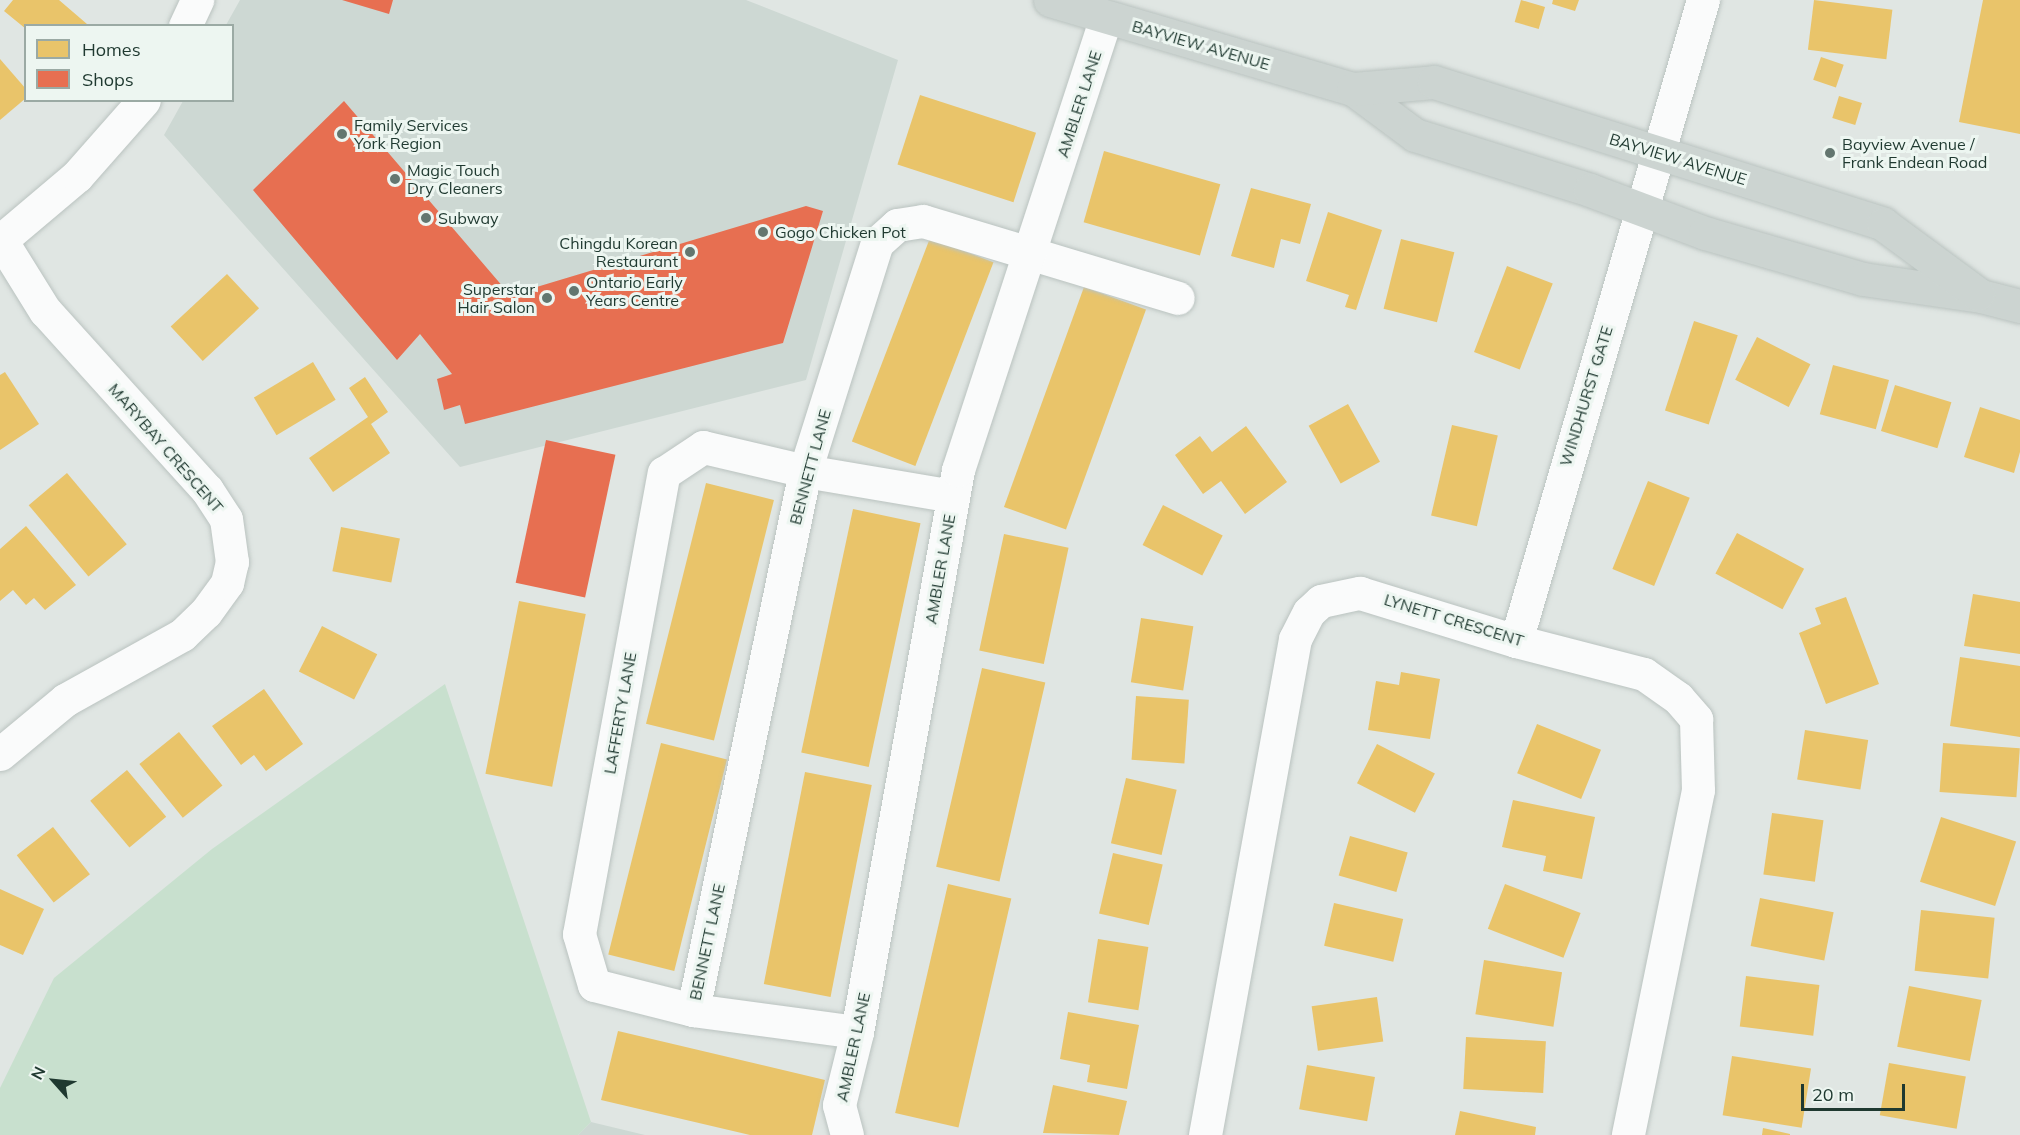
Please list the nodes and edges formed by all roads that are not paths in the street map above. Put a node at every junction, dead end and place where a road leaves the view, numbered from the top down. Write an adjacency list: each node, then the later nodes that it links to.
1 (196, 0): 5 (street)
2 (1050, 0): 4 (main road, BAYVIEW AVENUE)
3 (1703, 0): 8 (street, WINDHURST GATE)
4 (1106, 18): 6 (main road, BAYVIEW AVENUE); 11 (street, AMBLER LANE)
5 (185, 24)
6 (1353, 90): 8 (main road, BAYVIEW AVENUE); 9 (main road, BAYVIEW AVENUE)
7 (142, 102): 10 (street)
8 (1661, 153): 9 (street, WINDHURST GATE); 12 (main road, BAYVIEW AVENUE)
9 (1643, 209): 12 (main road, BAYVIEW AVENUE); 17 (street, WINDHURST GATE)
10 (1, 241): 18 (street, MARYBAY CRESCENT)
11 (1032, 252): 13 (street, BENNETT LANE); 15 (street, BENNETT LANE); 16 (street, AMBLER LANE)
12 (1981, 296): 14 (main road, BAYVIEW AVENUE)
13 (1178, 298)
14 (2020, 306)
15 (805, 471): 16 (street, LAFFERTY LANE); 19 (street, BENNETT LANE); 19 (street, LAFFERTY LANE)
16 (953, 496): 20 (street, AMBLER LANE)
17 (1516, 640): 22 (street, LYNETT CRESCENT); 23 (street, LYNETT CRESCENT)
18 (0, 754)
19 (693, 1010): 20 (street, LAFFERTY LANE)
20 (857, 1032): 21 (street, AMBLER LANE)
21 (847, 1135)
22 (1205, 1135)
23 (1628, 1135)

